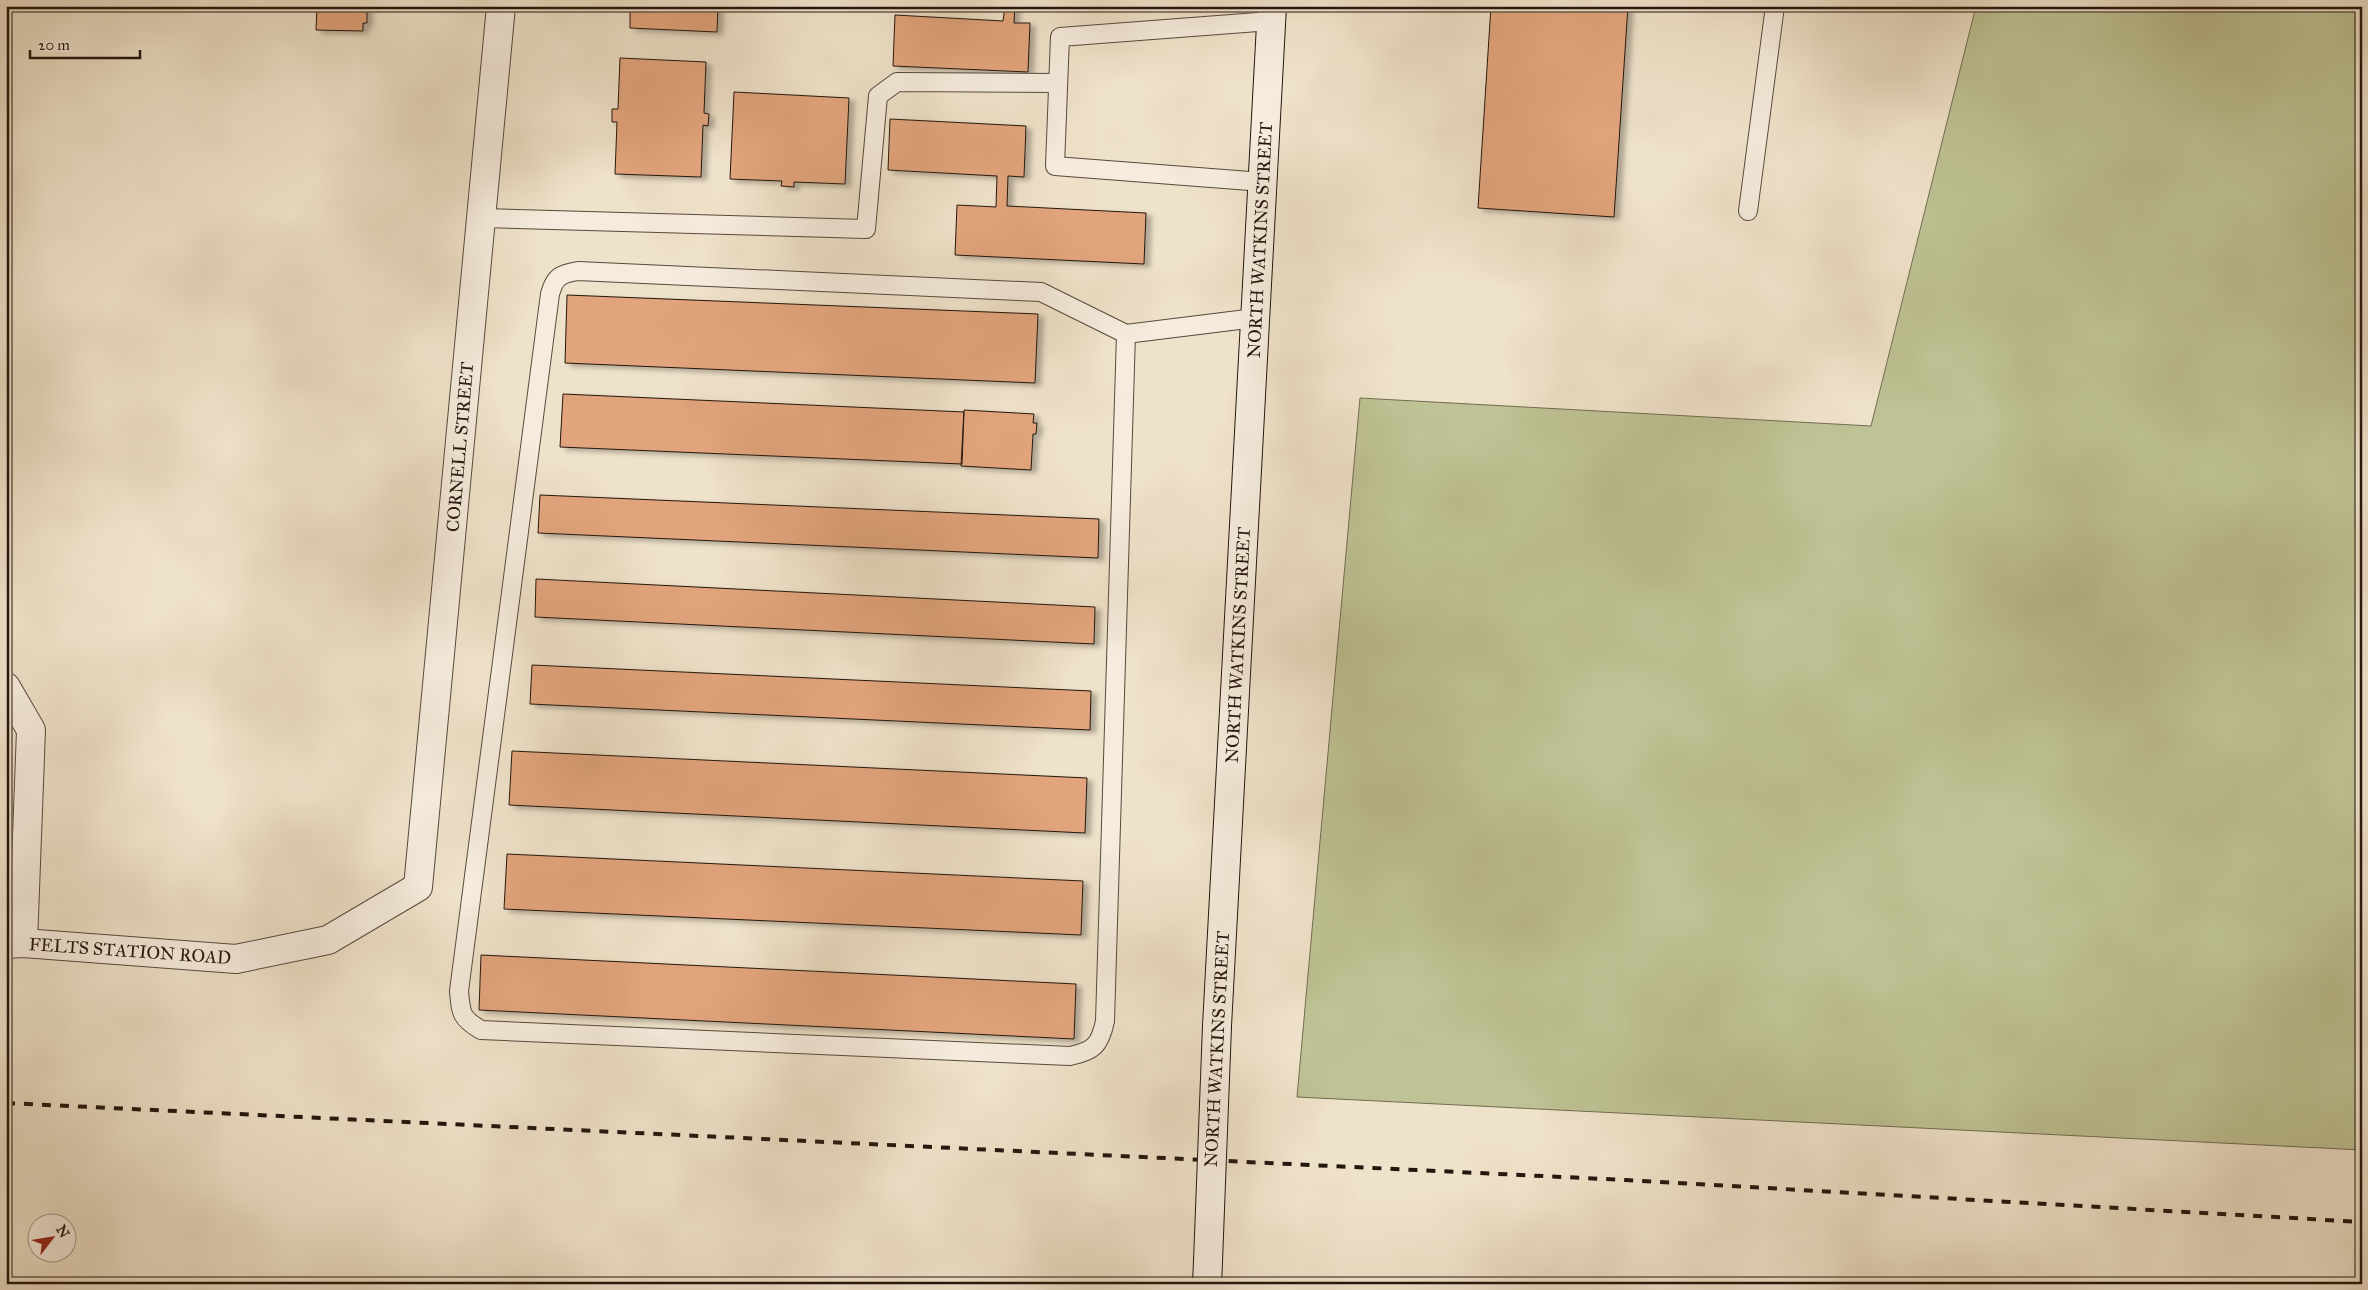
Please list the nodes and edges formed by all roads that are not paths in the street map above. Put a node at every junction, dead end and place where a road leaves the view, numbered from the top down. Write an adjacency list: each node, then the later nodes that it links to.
1 (501, 6): 7 (street, CORNELL STREET)
2 (1775, 6): 6 (lane)
3 (1272, 14): 4 (lane); 5 (street, NORTH WATKINS STREET)
4 (1058, 82): 5 (lane); 7 (lane)
5 (1262, 182): 8 (street, NORTH WATKINS STREET)
6 (1748, 212)
7 (482, 218): 11 (street, CORNELL STREET)
8 (1256, 318): 9 (lane); 13 (street, NORTH WATKINS STREET, bridge)
9 (1126, 334): 9 (lane)
10 (6, 687): 12 (street)
11 (418, 887): 12 (street, FELTS STATION ROAD)
12 (14, 944)
13 (1208, 1272)

